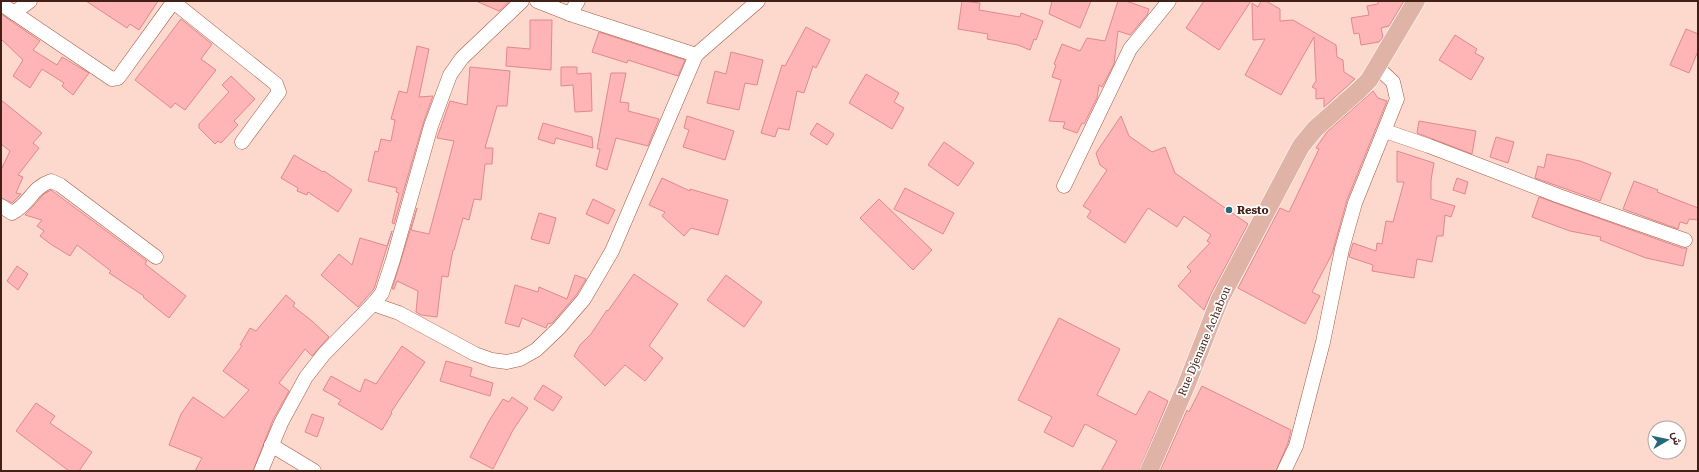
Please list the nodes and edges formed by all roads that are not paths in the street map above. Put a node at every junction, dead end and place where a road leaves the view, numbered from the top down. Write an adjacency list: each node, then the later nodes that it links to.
1 (30, 1): 9 (street)
2 (522, 1): 19 (street)
3 (537, 1): 10 (street)
4 (578, 1): 10 (street)
5 (758, 1): 11 (street)
6 (1169, 1): 15 (street)
7 (1416, 1): 12 (main road, Rue Djenane Achabou)
8 (1, 4): 9 (street)
9 (14, 13): 14 (street)
10 (570, 14): 11 (street)
11 (696, 55): 19 (street)
12 (1377, 67): 13 (street); 23 (main road, Rue Djenane Achabou)
13 (1385, 131): 17 (street); 24 (street)
14 (242, 142)
15 (1064, 186)
16 (1, 206): 18 (street)
17 (1684, 240)
18 (156, 257)
19 (373, 304): 20 (street)
20 (271, 445): 21 (street); 22 (street)
21 (261, 471)
22 (314, 471)
23 (1149, 471)
24 (1284, 471)

